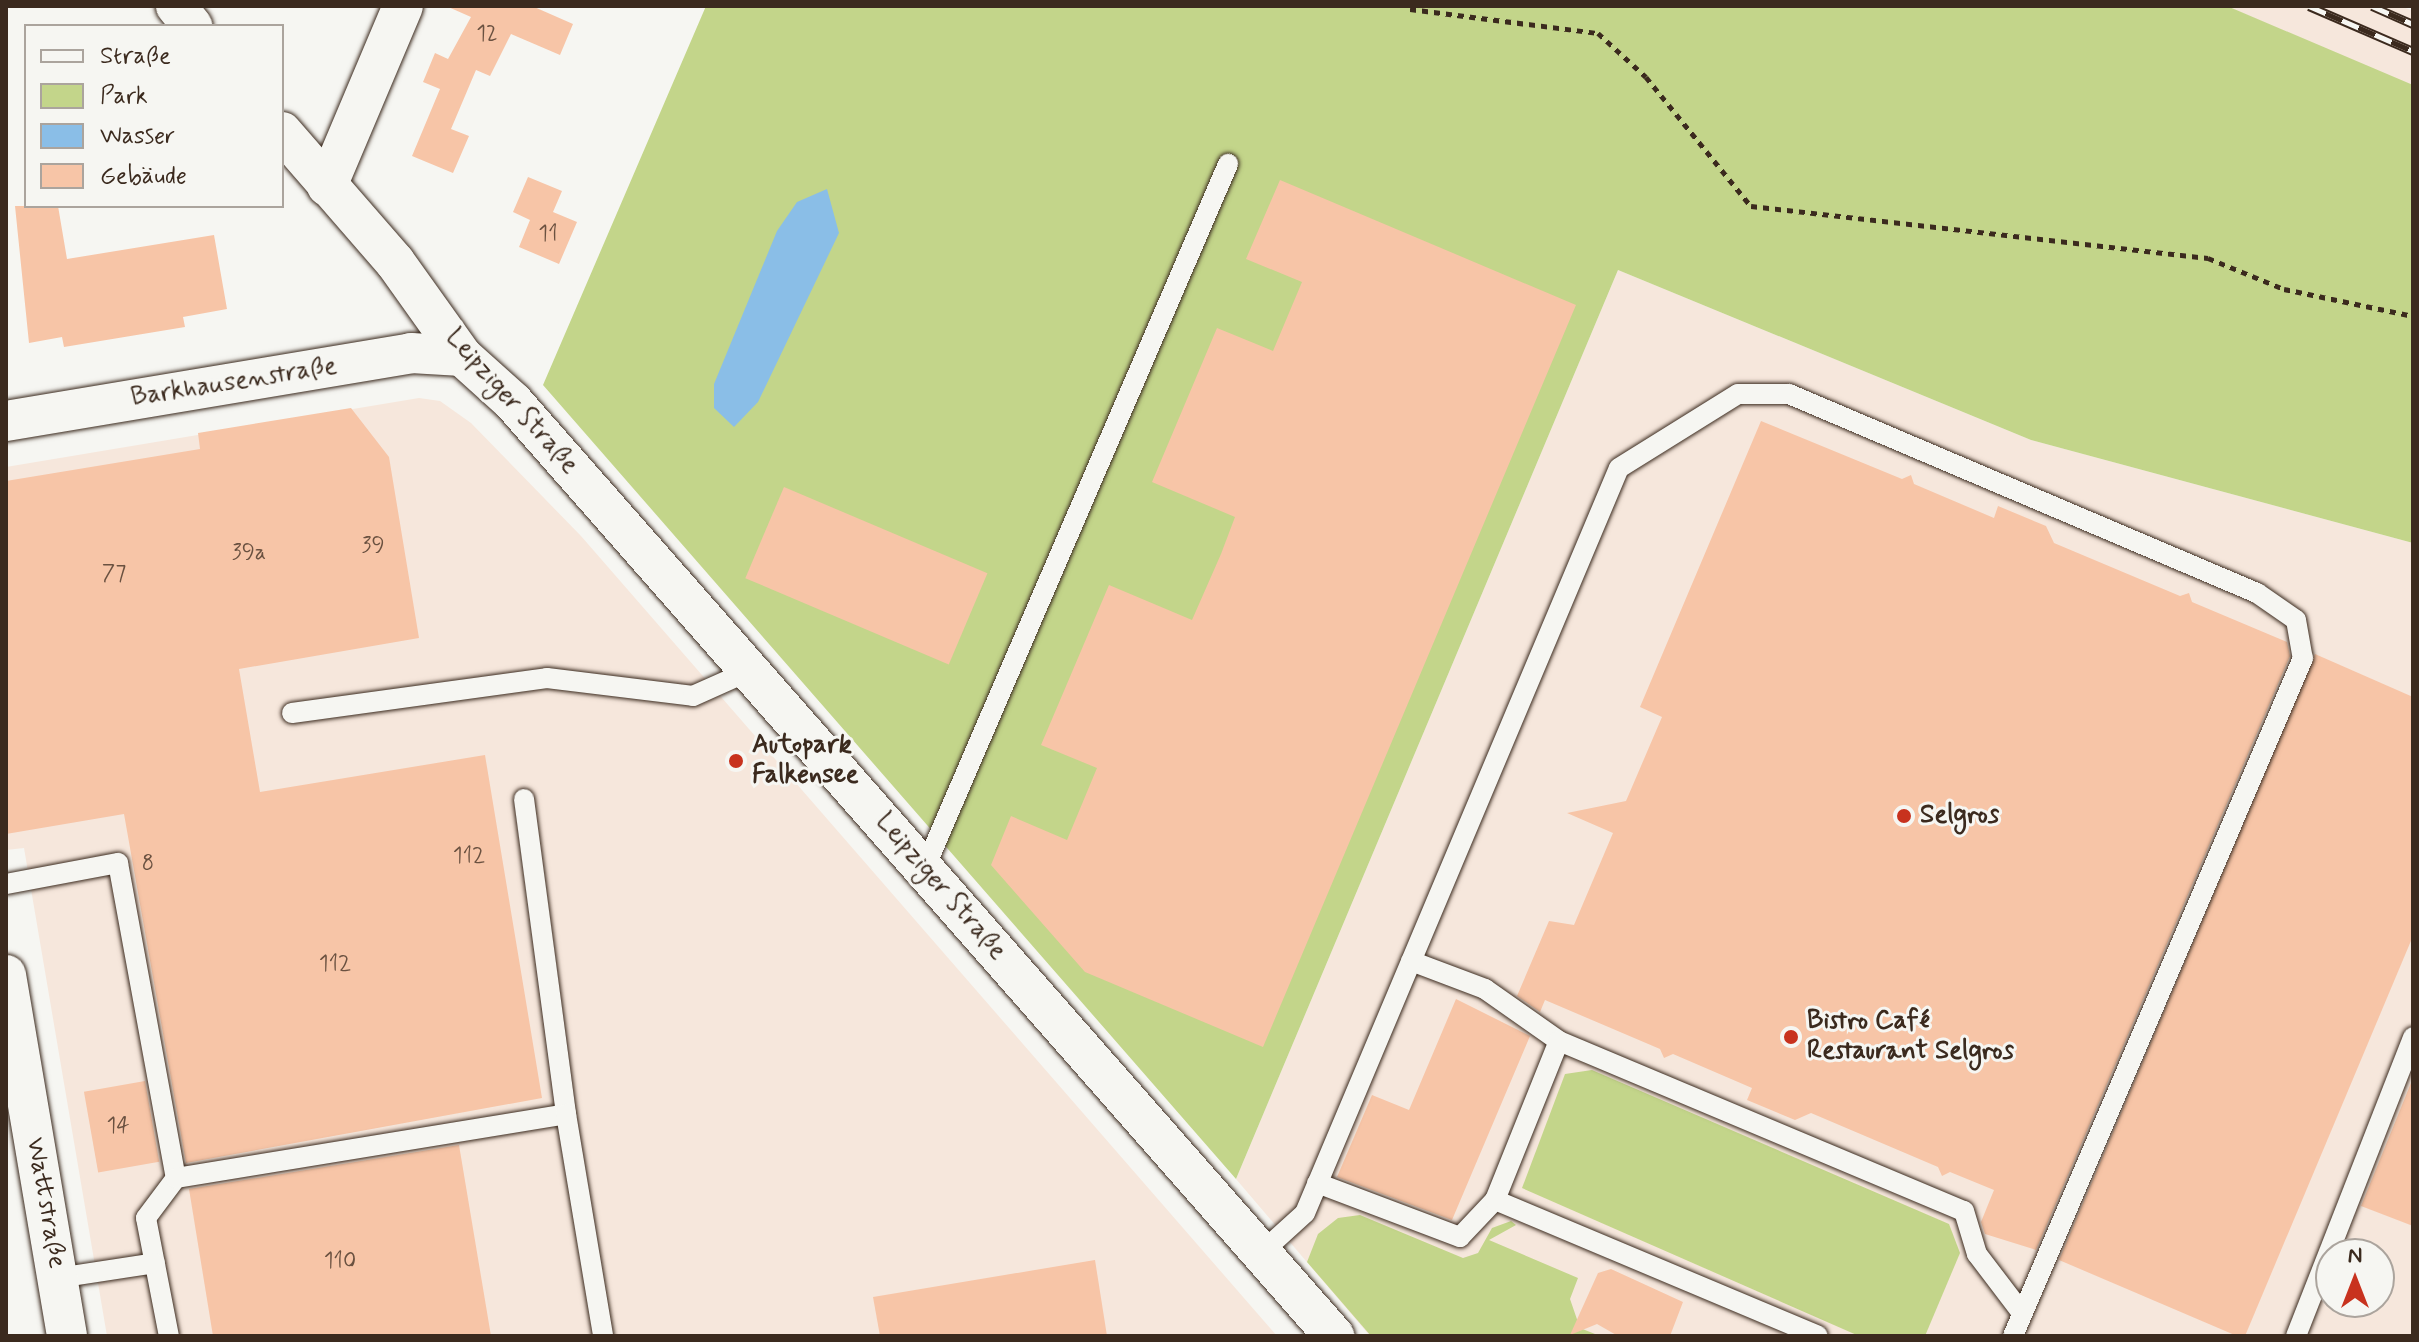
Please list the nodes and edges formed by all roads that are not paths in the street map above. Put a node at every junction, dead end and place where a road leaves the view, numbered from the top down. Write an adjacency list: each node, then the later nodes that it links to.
1 (176, 6): 3 (street)
2 (403, 6): 6 (street)
3 (190, 24)
4 (284, 134): 6 (street, Leipziger Straße)
5 (1228, 164): 12 (lane)
6 (327, 186): 7 (street, Leipziger Straße)
7 (462, 356): 8 (street, Barkhausenstraße); 9 (street, Leipziger Straße)
8 (6, 421)
9 (749, 671): 10 (lane); 12 (street, Leipziger Straße)
10 (292, 713)
11 (524, 799): 18 (lane)
12 (924, 870): 22 (street, Leipziger Straße)
13 (6, 884): 19 (lane)
14 (1411, 961): 17 (lane); 20 (lane); 25 (lane)
15 (6, 975): 24 (street, Wattstraße)
16 (2413, 1037): 32 (lane)
17 (1559, 1041): 21 (lane); 25 (lane)
18 (566, 1114): 19 (lane); 28 (lane)
19 (176, 1178): 23 (lane)
20 (1317, 1183): 21 (lane); 22 (lane)
21 (1495, 1200): 30 (lane)
22 (1261, 1253): 29 (street, Leipziger Straße)
23 (155, 1263): 24 (lane); 27 (lane)
24 (57, 1278): 26 (street, Wattstraße)
25 (2022, 1313): 31 (lane)
26 (67, 1336)
27 (169, 1336)
28 (603, 1336)
29 (1334, 1336)
30 (1818, 1336)
31 (2013, 1336)
32 (2296, 1336)

